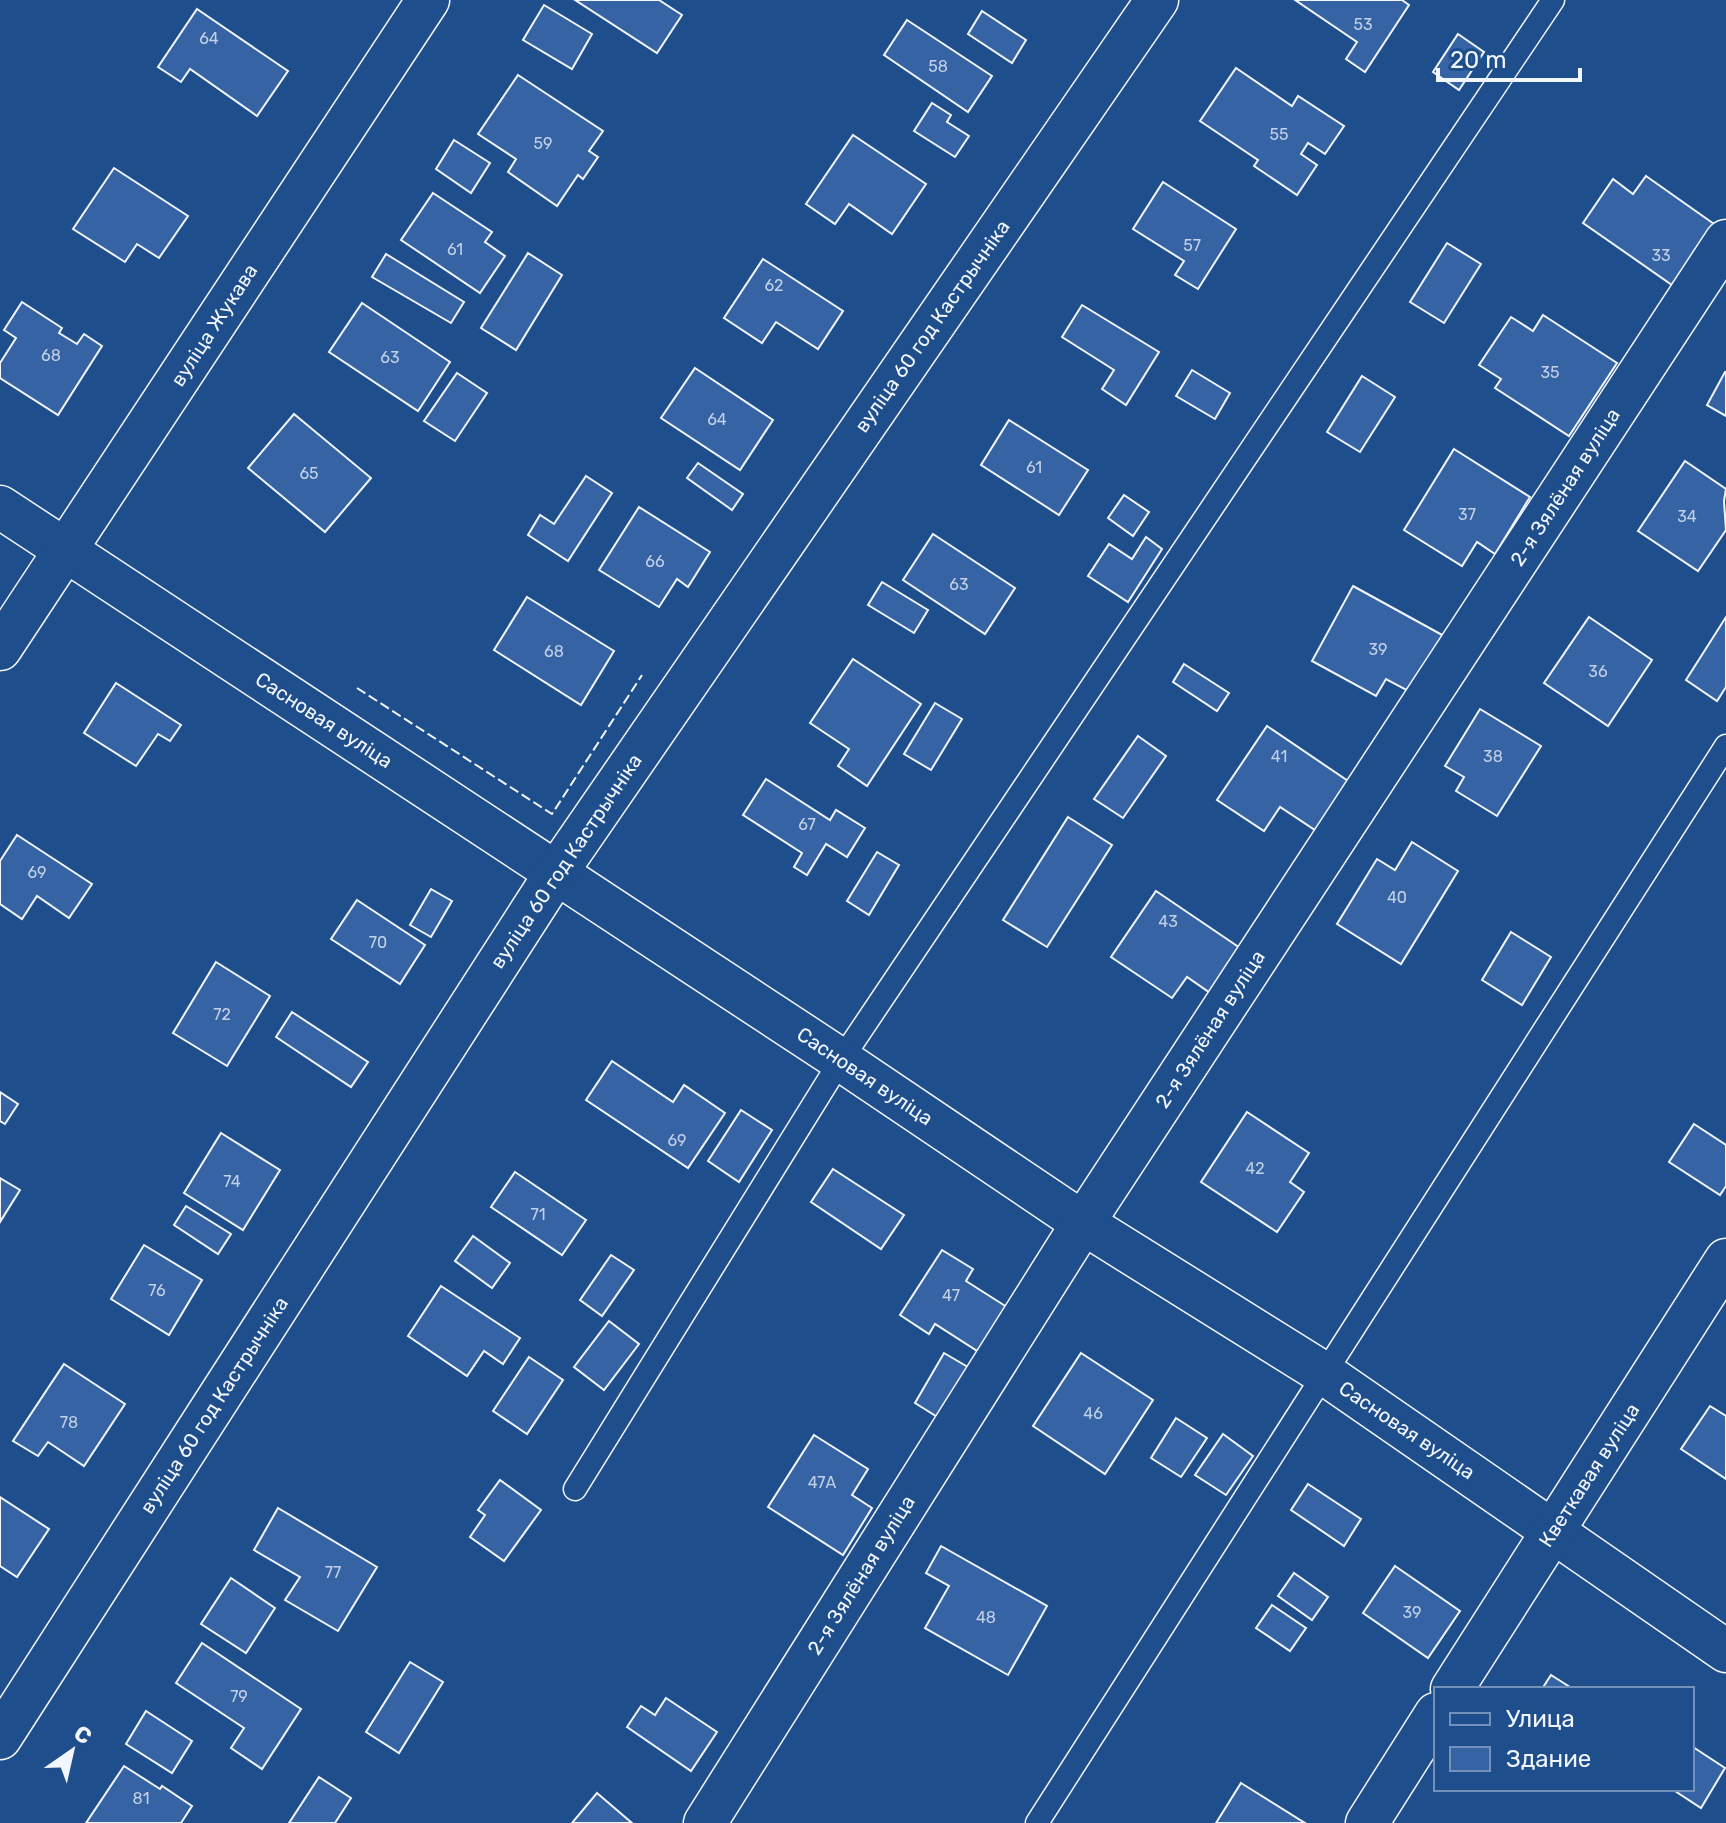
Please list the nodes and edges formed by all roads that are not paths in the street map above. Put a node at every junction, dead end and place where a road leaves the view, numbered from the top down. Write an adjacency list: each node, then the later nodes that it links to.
1 (428, 0): 6 (street, вуліца Жукава)
2 (1157, 0): 9 (street, вуліца 60 год Кастрычніка)
3 (1553, 0): 10 (lane)
4 (1726, 241): 11 (street, 2-я Зялёная вуліца)
5 (0, 507): 6 (street, Сасновая вуліца)
6 (65, 551): 7 (street, вуліца Жукава); 9 (street, Сасновая вуліца)
7 (0, 649)
8 (1726, 746): 13 (lane)
9 (556, 873): 10 (street, Сасновая вуліца); 19 (street, вуліца 60 год Кастрычніка)
10 (841, 1060): 11 (street, Сасновая вуліца); 14 (lane)
11 (1083, 1223): 13 (street, Сасновая вуліца); 20 (street, 2-я Зялёная вуліца)
12 (1726, 1260): 15 (street, Кветкавая вуліца)
13 (1325, 1374): 15 (street, Сасновая вуліца); 21 (lane)
14 (575, 1489)
15 (1554, 1530): 16 (street, Сасновая вуліца); 17 (street, Кветкавая вуліца)
16 (1726, 1651)
17 (1453, 1687)
18 (1434, 1717): 22 (street)
19 (0, 1738)
20 (705, 1823)
21 (1037, 1823)
22 (1367, 1823)

